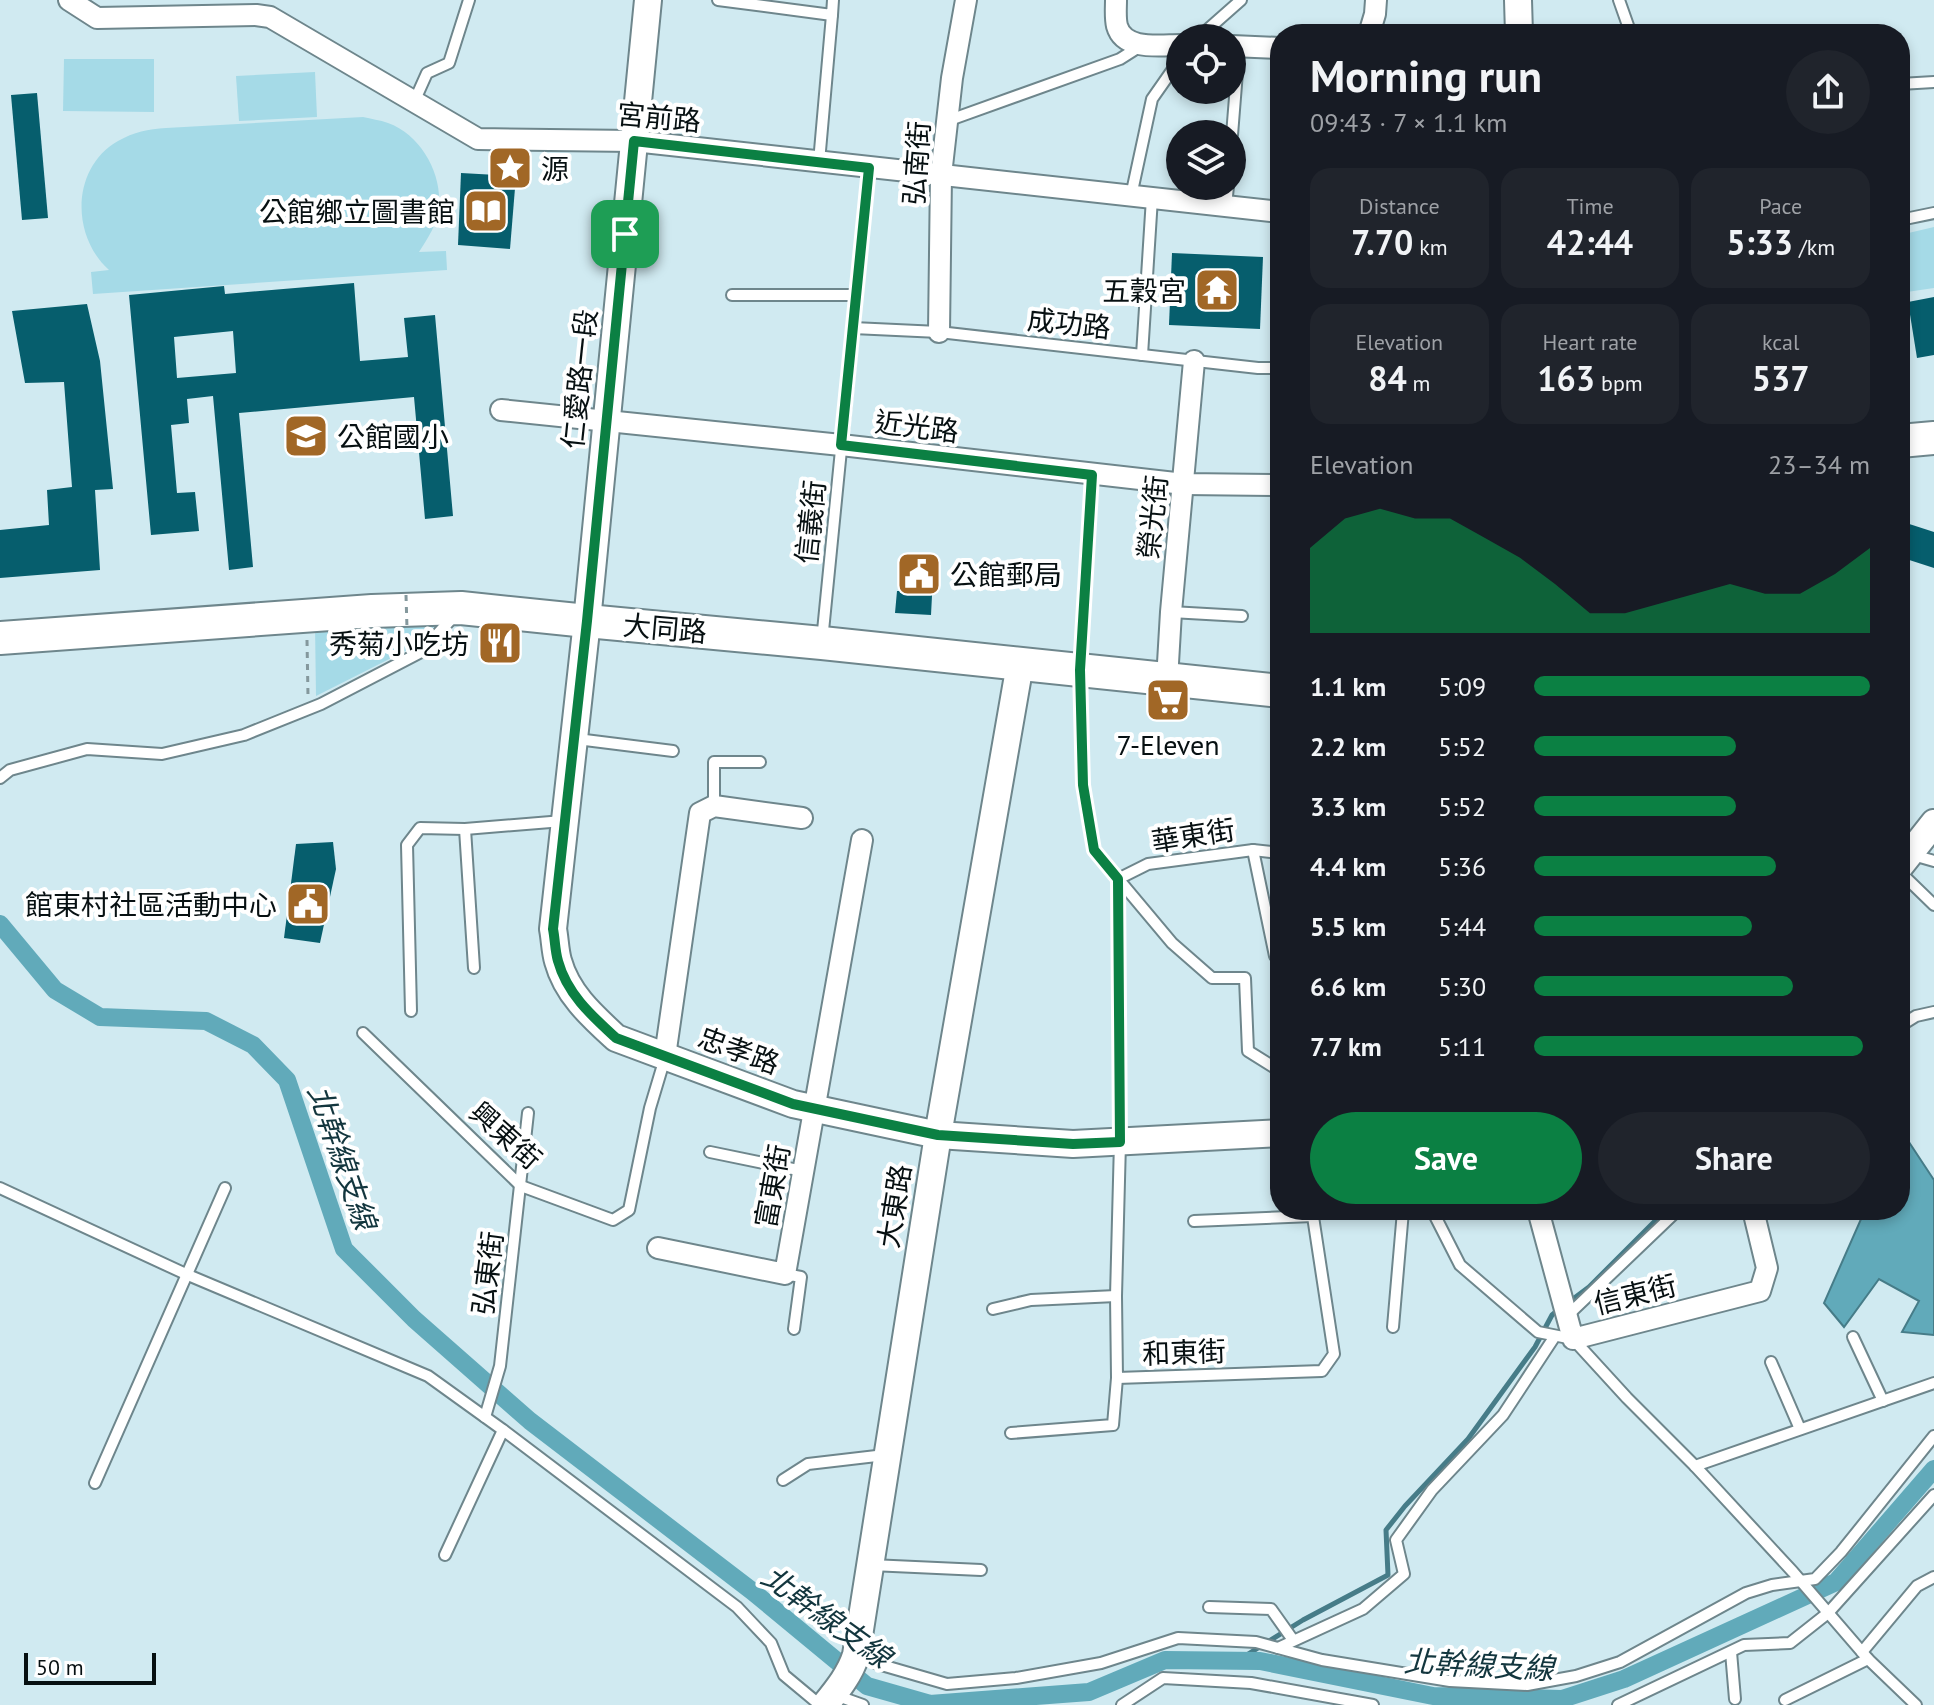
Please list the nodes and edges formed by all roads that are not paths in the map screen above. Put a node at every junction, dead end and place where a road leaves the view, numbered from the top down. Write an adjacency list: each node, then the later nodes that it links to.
1 (69, 0): 12 (street, 宮前路)
2 (469, 0): 25 (lane)
3 (648, 0): 27 (street, 仁愛路一段)
4 (718, 0): 13 (lane)
5 (833, 0): 13 (lane)
6 (966, 0): 26 (street, 弘南街)
7 (1116, 0): 18 (street)
8 (1376, 0): 15 (street)
9 (1518, 0): 16 (street)
10 (1619, 0): 17 (lane)
11 (1239, 1): 14 (lane)
12 (258, 8): 25 (street, 宮前路)
13 (832, 15): 28 (lane)
14 (1214, 24)
15 (1372, 24)
16 (1519, 24)
17 (1627, 24)
18 (1143, 44): 19 (street); 26 (lane)
19 (1166, 45)
20 (1246, 46): 21 (street)
21 (1270, 48)
22 (1166, 79): 31 (lane)
23 (1934, 82): 24 (lane)
24 (1910, 83)
25 (414, 102): 27 (street, 宮前路)
26 (947, 121): 30 (street, 弘南街)
27 (634, 141): 28 (street, 宮前路); 46 (street, 仁愛路一段)
28 (819, 162): 29 (street, 宮前路)
29 (869, 168): 30 (street, 宮前路); 39 (lane, 信義街)
30 (941, 175): 31 (street, 宮前路); 41 (street, 弘南街)
31 (1131, 196): 32 (street, 宮前路)
32 (1152, 198): 33 (street, 宮前路); 42 (lane)
33 (1166, 198)
34 (1240, 200): 35 (street, 宮前路)
35 (1270, 209)
36 (1934, 213): 37 (lane)
37 (1910, 218)
38 (732, 295): 39 (lane)
39 (856, 295): 40 (lane, 信義街)
40 (853, 328): 41 (lane, 成功路); 49 (lane, 信義街)
41 (939, 332): 42 (lane, 成功路)
42 (1142, 355): 43 (lane, 成功路)
43 (1194, 361): 44 (lane, 成功路); 51 (street, 榮光街)
44 (1270, 368)
45 (501, 410): 46 (street, 近光路)
46 (607, 420): 49 (street, 近光路); 56 (street, 仁愛路一段)
47 (1934, 438): 48 (main road)
48 (1910, 440)
49 (841, 445): 50 (street, 近光路); 58 (lane, 信義街)
50 (1092, 475): 51 (street, 近光路); 60 (lane)
51 (1184, 484): 52 (street, 近光路); 54 (street, 榮光街)
52 (1270, 485)
53 (461, 608): 56 (main road, 大同路); 57 (main road, 大同路); 66 (lane)
54 (1171, 612): 55 (lane); 61 (street, 榮光街)
55 (1242, 616)
56 (587, 621): 58 (main road, 大同路); 63 (street, 忠孝路)
57 (0, 638)
58 (822, 643): 59 (main road, 大同路)
59 (1020, 664): 60 (main road, 大同路); 89 (street, 大東路)
60 (1080, 670): 61 (main road, 大同路); 76 (lane)
61 (1167, 680): 62 (main road, 大同路)
62 (1270, 690)
63 (575, 739): 64 (lane); 69 (street, 忠孝路)
64 (673, 751)
65 (760, 762): 67 (lane)
66 (0, 778)
67 (714, 806): 68 (street); 84 (street)
68 (802, 818)
69 (565, 821): 71 (lane); 84 (street, 忠孝路)
70 (1934, 823): 75 (street)
71 (465, 829): 79 (lane); 80 (lane)
72 (862, 840): 86 (street, 富東街)
73 (1253, 850): 74 (lane, 華東街); 76 (lane, 華東街); 78 (lane)
74 (1270, 852)
75 (1911, 863): 77 (lane)
76 (1118, 879): 85 (lane); 90 (lane, 華東街)
77 (1934, 905)
78 (1270, 932)
79 (474, 968)
80 (411, 1011)
81 (1934, 1012): 82 (lane)
82 (1910, 1020)
83 (363, 1033): 93 (lane, 興東街)
84 (665, 1056): 86 (street, 忠孝路); 93 (lane, 興東街)
85 (1270, 1065)
86 (814, 1109): 89 (street, 忠孝路); 92 (street, 富東街)
87 (528, 1113): 93 (lane, 弘東街)
88 (1270, 1134): 90 (street, 忠孝路)
89 (938, 1135): 90 (street, 忠孝路); 123 (street, 大東路)
90 (1120, 1142): 107 (lane, 和東街)
91 (710, 1152): 92 (lane)
92 (803, 1171): 105 (street, 富東街)
93 (521, 1186): 118 (lane, 弘東街)
94 (0, 1188): 106 (lane)
95 (225, 1188): 106 (lane)
96 (1270, 1216): 103 (lane)
97 (1314, 1220): 115 (lane, 和東街)
98 (1402, 1220): 110 (lane)
99 (1437, 1220): 112 (lane)
100 (1541, 1220): 109 (street, 信東街)
101 (1668, 1220): 109 (lane)
102 (1755, 1220): 112 (street, 信東街)
103 (1194, 1221)
104 (658, 1248): 105 (street, 富東街)
105 (785, 1274): 111 (lane)
106 (188, 1275): 118 (lane); 126 (lane)
107 (1116, 1296): 108 (lane); 115 (lane, 和東街)
108 (993, 1309)
109 (1567, 1316): 112 (street, 信東街)
110 (1393, 1327)
111 (794, 1329)
112 (1564, 1337): 124 (lane); 135 (lane)
113 (1853, 1337): 117 (lane)
114 (1771, 1362): 119 (lane)
115 (1117, 1378): 121 (lane)
116 (1934, 1383): 117 (lane)
117 (1883, 1401): 119 (lane)
118 (485, 1417): 120 (lane)
119 (1800, 1429): 124 (lane)
120 (503, 1430): 128 (lane); 142 (lane)
121 (1011, 1433)
122 (1934, 1436): 132 (lane)
123 (887, 1455): 125 (lane); 129 (street, 大東路)
124 (1695, 1466): 132 (lane)
125 (783, 1480)
126 (95, 1483)
127 (1934, 1495): 134 (lane)
128 (445, 1555)
129 (871, 1565): 130 (lane); 139 (street, 大東路)
130 (981, 1570)
131 (1934, 1577): 138 (lane)
132 (1804, 1585): 134 (lane); 136 (lane)
133 (1209, 1607): 135 (lane)
134 (1828, 1613): 137 (lane); 138 (lane)
135 (1293, 1640): 136 (lane)
136 (1278, 1648): 139 (lane)
137 (1731, 1652): 140 (lane); 146 (lane)
138 (1865, 1656): 141 (lane); 147 (lane)
139 (855, 1660): 142 (street)
140 (1735, 1699)
141 (1785, 1700)
142 (826, 1702): 143 (lane)
143 (863, 1705)
144 (1122, 1705): 145 (lane)
145 (1373, 1705)
146 (1618, 1705)
147 (1916, 1705)

